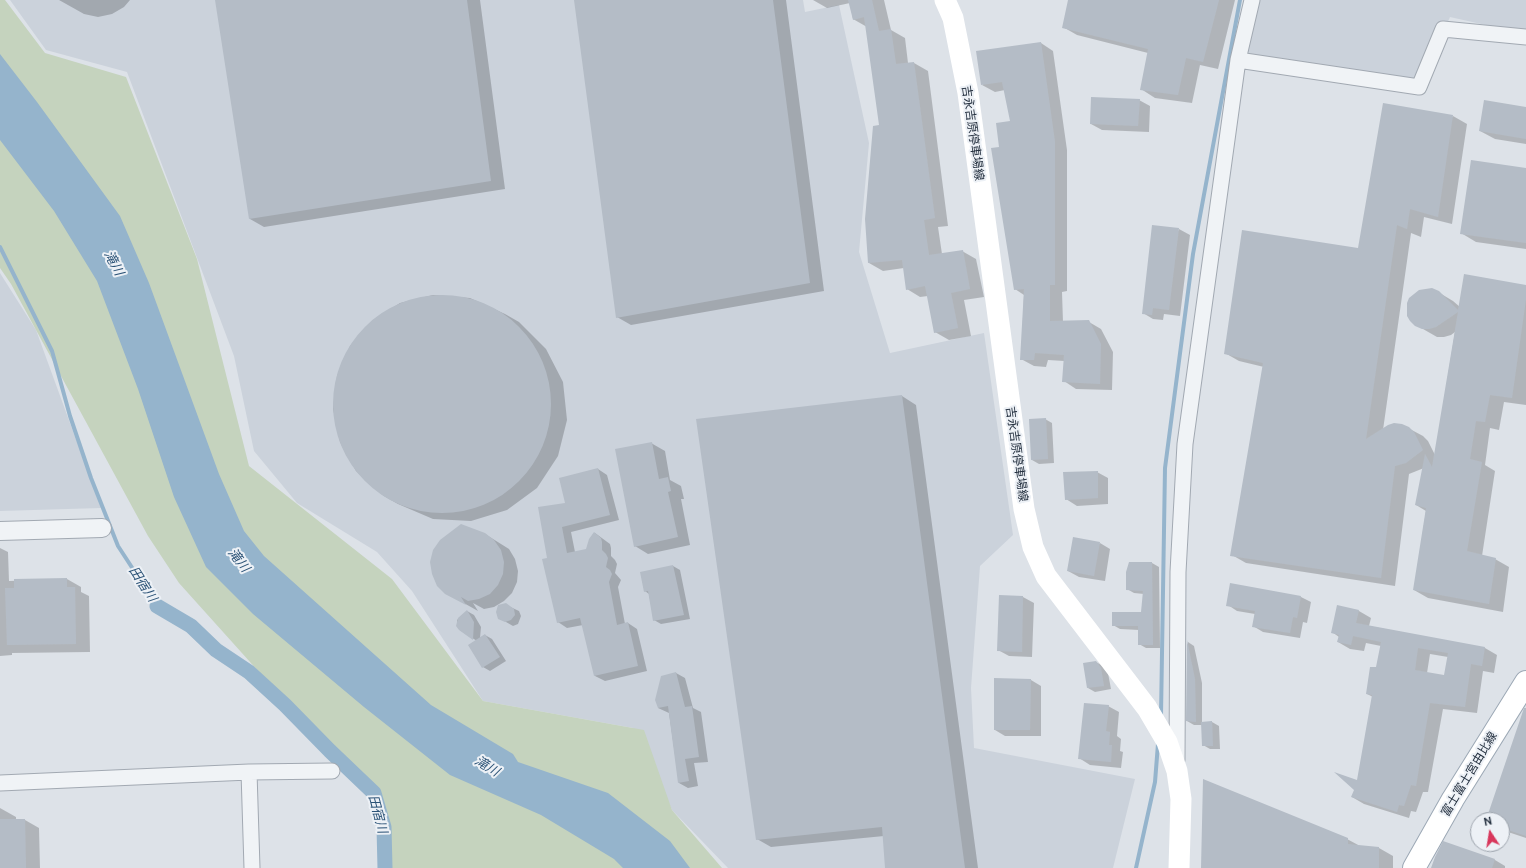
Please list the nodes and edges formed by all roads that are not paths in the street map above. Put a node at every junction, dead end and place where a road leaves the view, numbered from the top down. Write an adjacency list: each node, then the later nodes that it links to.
1 (945, 0): 9 (main road, 吉永吉原停車場線)
2 (1252, 0): 4 (street)
3 (1526, 37): 4 (street)
4 (1238, 60): 9 (street)
5 (102, 528): 6 (street)
6 (0, 531)
7 (1526, 682): 14 (main road, 富士富士宮由比線)
8 (332, 771): 10 (street)
9 (1177, 771): 13 (main road, 吉永吉原停車場線)
10 (249, 772): 11 (street); 12 (street)
11 (0, 783)
12 (252, 868)
13 (1179, 868)
14 (1414, 868)

